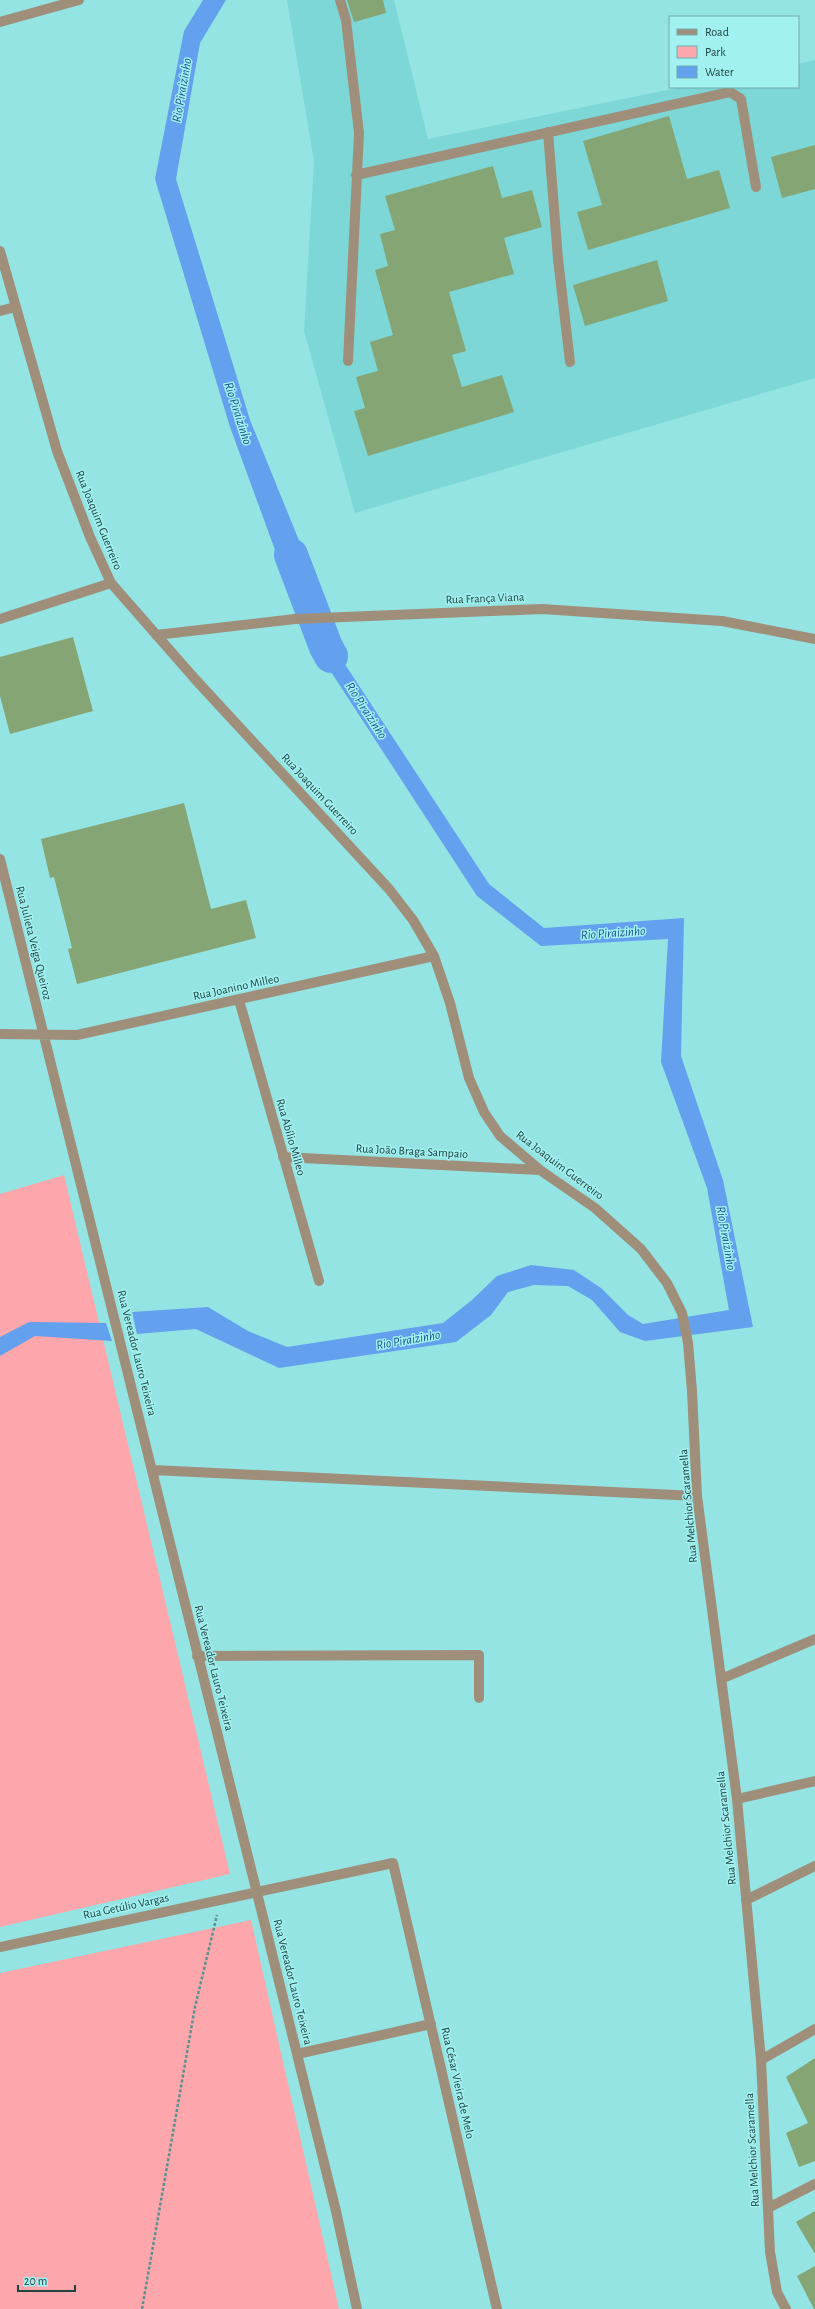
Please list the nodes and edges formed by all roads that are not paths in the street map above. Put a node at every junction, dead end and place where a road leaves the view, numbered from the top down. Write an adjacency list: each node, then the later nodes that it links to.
1 (79, 0): 3 (street)
2 (340, 0): 5 (street)
3 (0, 22)
4 (548, 132): 5 (street); 6 (street); 11 (street)
5 (356, 174): 10 (street)
6 (756, 187)
7 (0, 251): 8 (street, Rua Joaquim Guerreiro)
8 (16, 307): 9 (street); 12 (street, Rua Joaquim Guerreiro)
9 (0, 311)
10 (348, 361)
11 (570, 362)
12 (111, 584): 13 (street); 14 (street, Rua Joaquim Guerreiro)
13 (0, 619)
14 (156, 635): 15 (street, Rua França Viana); 17 (street, Rua Joaquim Guerreiro)
15 (815, 639)
16 (0, 859): 20 (street, Rua Julieta Veiga Queiroz)
17 (434, 956): 18 (street, Rua Joanino Milleo); 22 (street, Rua Joaquim Guerreiro)
18 (239, 1000): 20 (street, Rua Joanino Milleo); 21 (street, Rua Abílio Milleo)
19 (0, 1034): 20 (street, Rua Joanino Milleo)
20 (44, 1034): 25 (street, Rua Vereador Lauro Teixeira)
21 (283, 1157): 22 (street, Rua João Braga Sampaio); 23 (street, Rua Abílio Milleo)
22 (540, 1170): 24 (street, Rua Joaquim Guerreiro)
23 (318, 1281)
24 (688, 1343): 26 (street, Rua Melchior Scaramella)
25 (153, 1470): 26 (street); 28 (street, Rua Vereador Lauro Teixeira)
26 (697, 1496): 29 (street, Rua Melchior Scaramella)
27 (815, 1639): 29 (street)
28 (197, 1656): 30 (street); 35 (street, Rua Vereador Lauro Teixeira)
29 (721, 1679): 32 (street, Rua Melchior Scaramella)
30 (479, 1698)
31 (815, 1781): 32 (street)
32 (737, 1799): 36 (street, Rua Melchior Scaramella)
33 (393, 1862): 35 (street, Rua Getúlio Vargas); 38 (street, Rua César Vieira de Melo)
34 (815, 1866): 36 (street)
35 (258, 1893): 37 (street, Rua Getúlio Vargas); 40 (street, Rua Vereador Lauro Teixeira)
36 (746, 1900): 41 (street, Rua Melchior Scaramella)
37 (0, 1947)
38 (430, 2024): 40 (street); 45 (street, Rua César Vieira de Melo)
39 (815, 2030): 41 (street)
40 (297, 2054): 44 (street, Rua Vereador Lauro Teixeira)
41 (761, 2060): 43 (street, Rua Melchior Scaramella)
42 (815, 2184): 43 (street)
43 (768, 2208): 46 (street, Rua Melchior Scaramella)
44 (356, 2309)
45 (497, 2309)
46 (786, 2309)

